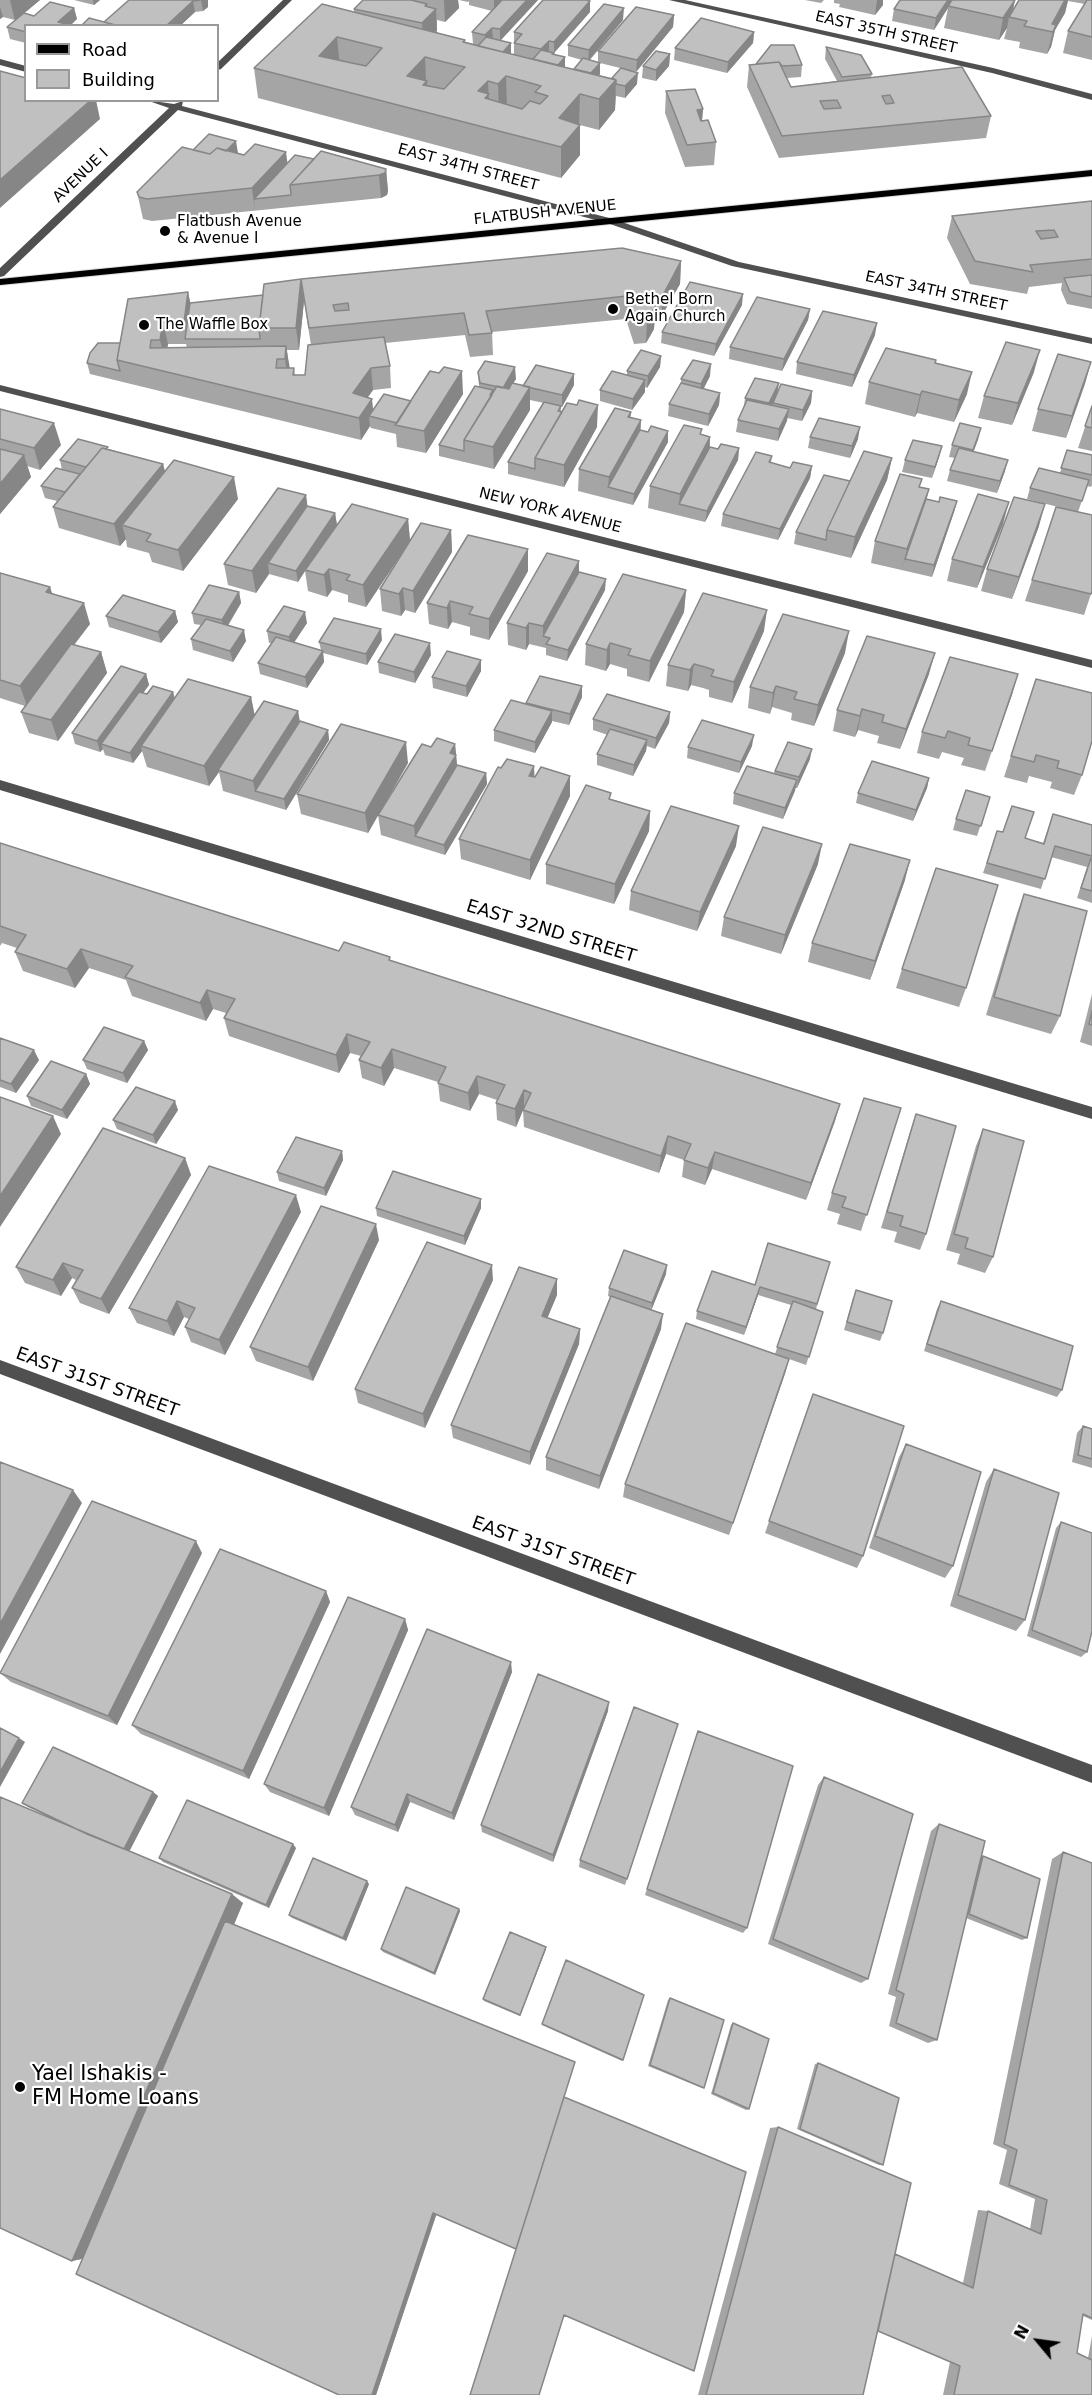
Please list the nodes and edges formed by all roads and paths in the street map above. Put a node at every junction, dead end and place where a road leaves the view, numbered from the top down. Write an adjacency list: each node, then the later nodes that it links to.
1 (288, 0): 4 (street)
2 (673, 0): 6 (street, EAST 35TH STREET)
3 (0, 62): 5 (street)
4 (219, 66)
5 (24, 68)
6 (1092, 97)
7 (178, 104): 9 (street, EAST 34TH STREET); 10 (street, AVENUE I)
8 (1092, 173): 9 (main road, FLATBUSH AVENUE)
9 (610, 221): 11 (main road, FLATBUSH AVENUE); 12 (street, EAST 34TH STREET)
10 (0, 274)
11 (0, 282)
12 (1092, 341)
13 (0, 388): 14 (street, NEW YORK AVENUE)
14 (1092, 664)
15 (0, 785): 16 (street, EAST 32ND STREET)
16 (1092, 1113)
17 (0, 1368): 18 (street, EAST 31ST STREET)
18 (1092, 1774)

